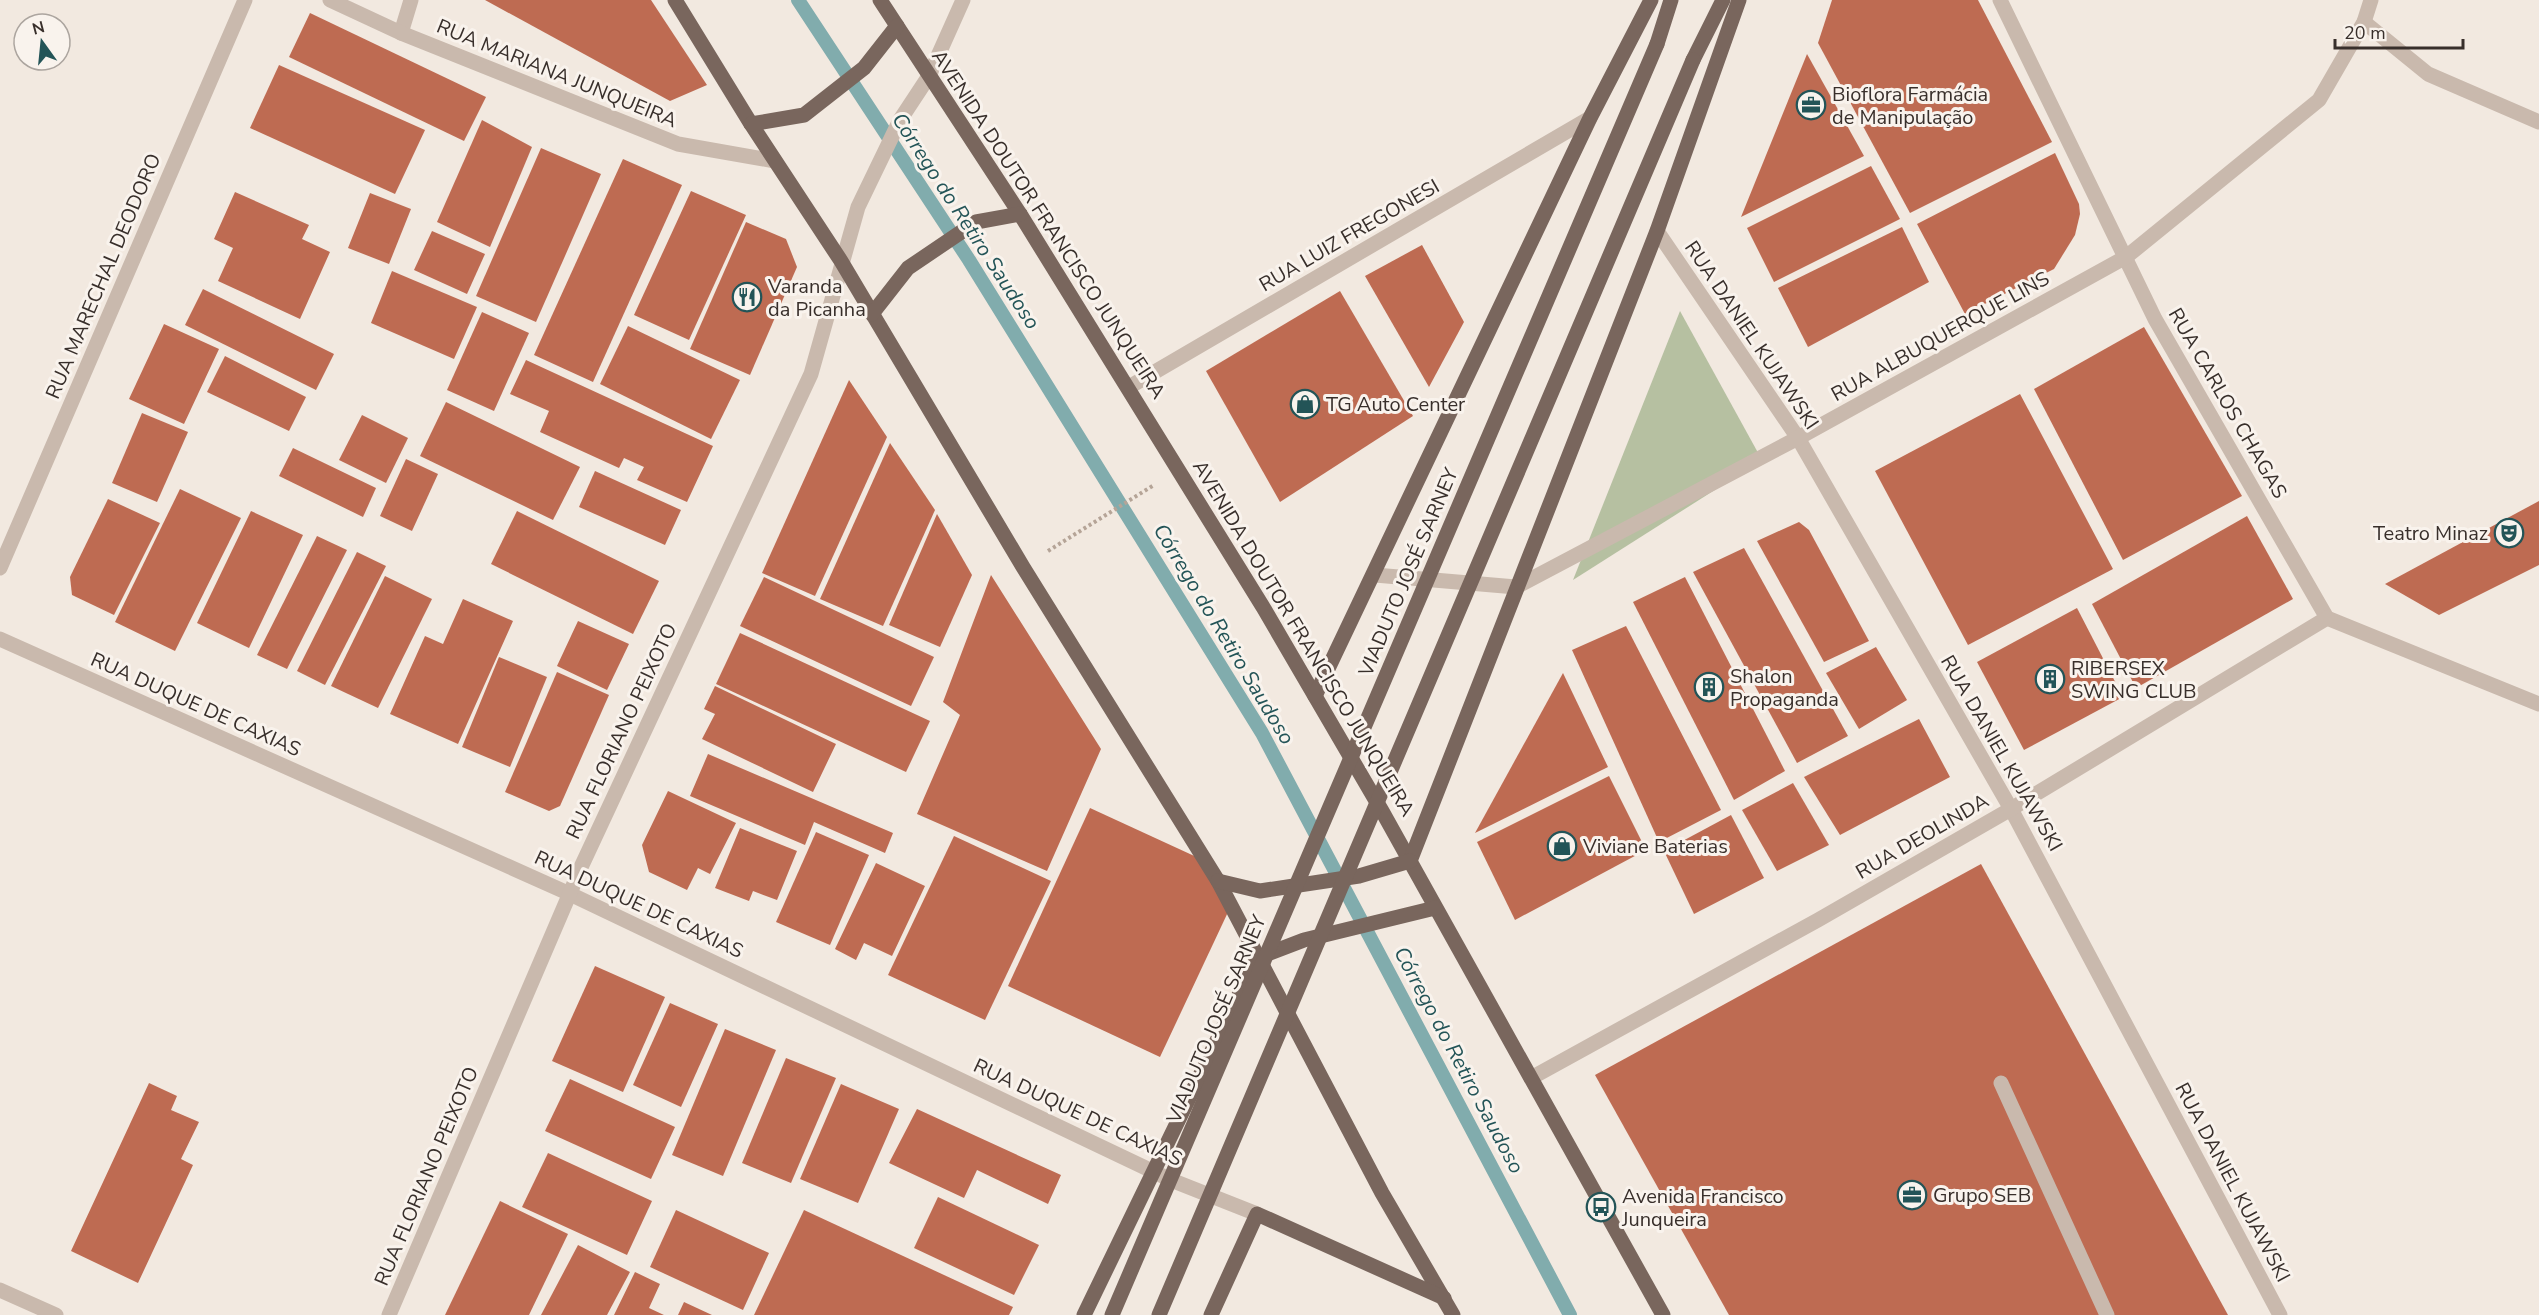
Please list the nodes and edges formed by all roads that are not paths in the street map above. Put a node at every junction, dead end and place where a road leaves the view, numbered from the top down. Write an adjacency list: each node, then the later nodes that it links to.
1 (245, 0): 28 (street, RUA MARECHAL DEODORO)
2 (330, 0): 15 (street, RUA MARIANA JUNQUEIRA)
3 (411, 0): 15 (street)
4 (675, 0): 19 (main road)
5 (880, 0): 14 (main road, AVENIDA DOUTOR FRANCISCO JUNQUEIRA)
6 (963, 0): 16 (street, RUA FLORIANO PEIXOTO)
7 (1651, 0): 17 (main road)
8 (1671, 0): 50 (main road, VIADUTO JOSÉ SARNEY, bridge)
9 (1722, 0): 51 (main road, bridge)
10 (1739, 0): 22 (main road)
11 (2000, 0): 23 (street, RUA CARLOS CHAGAS)
12 (2372, 0): 13 (street, RUA ALBUQUERQUE LINS)
13 (2364, 22): 18 (street); 23 (street, RUA ALBUQUERQUE LINS)
14 (897, 26): 16 (main road, AVENIDA DOUTOR FRANCISCO JUNQUEIRA); 19 (main road)
15 (401, 33): 20 (street, RUA MARIANA JUNQUEIRA)
16 (929, 76): 21 (main road, AVENIDA DOUTOR FRANCISCO JUNQUEIRA); 24 (street, RUA FLORIANO PEIXOTO)
17 (1590, 118): 26 (street, RUA LUIZ FREGONESI); 29 (main road)
18 (2539, 122)
19 (751, 124): 20 (main road)
20 (775, 161): 24 (main road)
21 (1020, 214): 25 (main road); 26 (main road, AVENIDA DOUTOR FRANCISCO JUNQUEIRA)
22 (1657, 231): 27 (street, RUA DANIEL KUJAWSKI); 30 (main road)
23 (2126, 257): 27 (street, RUA ALBUQUERQUE LINS); 31 (street, RUA CARLOS CHAGAS)
24 (842, 261): 25 (main road); 38 (street, RUA FLORIANO PEIXOTO)
25 (872, 314): 37 (main road)
26 (1129, 387): 33 (main road, AVENIDA DOUTOR FRANCISCO JUNQUEIRA)
27 (1798, 438): 30 (street, RUA ALBUQUERQUE LINS); 35 (street, RUA DANIEL KUJAWSKI)
28 (0, 568)
29 (1375, 575): 30 (street); 33 (main road)
30 (1516, 587): 36 (main road)
31 (2326, 618): 34 (street); 35 (street, RUA DEOLINDA)
32 (0, 639): 38 (street, RUA DUQUE DE CAXIAS)
33 (1315, 696): 36 (main road, AVENIDA DOUTOR FRANCISCO JUNQUEIRA)
34 (2539, 704)
35 (2011, 809): 41 (street, RUA DEOLINDA); 56 (street, RUA DANIEL KUJAWSKI)
36 (1410, 861): 37 (main road, bridge); 39 (main road, AVENIDA DOUTOR FRANCISCO JUNQUEIRA)
37 (1218, 881): 40 (main road)
38 (570, 894): 43 (street, RUA DUQUE DE CAXIAS); 48 (street, RUA FLORIANO PEIXOTO)
39 (1435, 908): 40 (main road); 41 (main road, AVENIDA DOUTOR FRANCISCO JUNQUEIRA)
40 (1257, 958): 43 (main road); 46 (main road)
41 (1531, 1078): 54 (main road, AVENIDA DOUTOR FRANCISCO JUNQUEIRA)
42 (2001, 1083): 55 (street)
43 (1152, 1170): 44 (street, RUA DUQUE DE CAXIAS); 49 (main road)
44 (1257, 1214): 46 (main road); 52 (main road)
45 (0, 1290): 47 (street)
46 (1443, 1298): 53 (main road)
47 (56, 1315)
48 (389, 1315)
49 (1084, 1315)
50 (1112, 1315)
51 (1159, 1315)
52 (1211, 1315)
53 (1453, 1315)
54 (1663, 1315)
55 (2107, 1315)
56 (2280, 1315)

